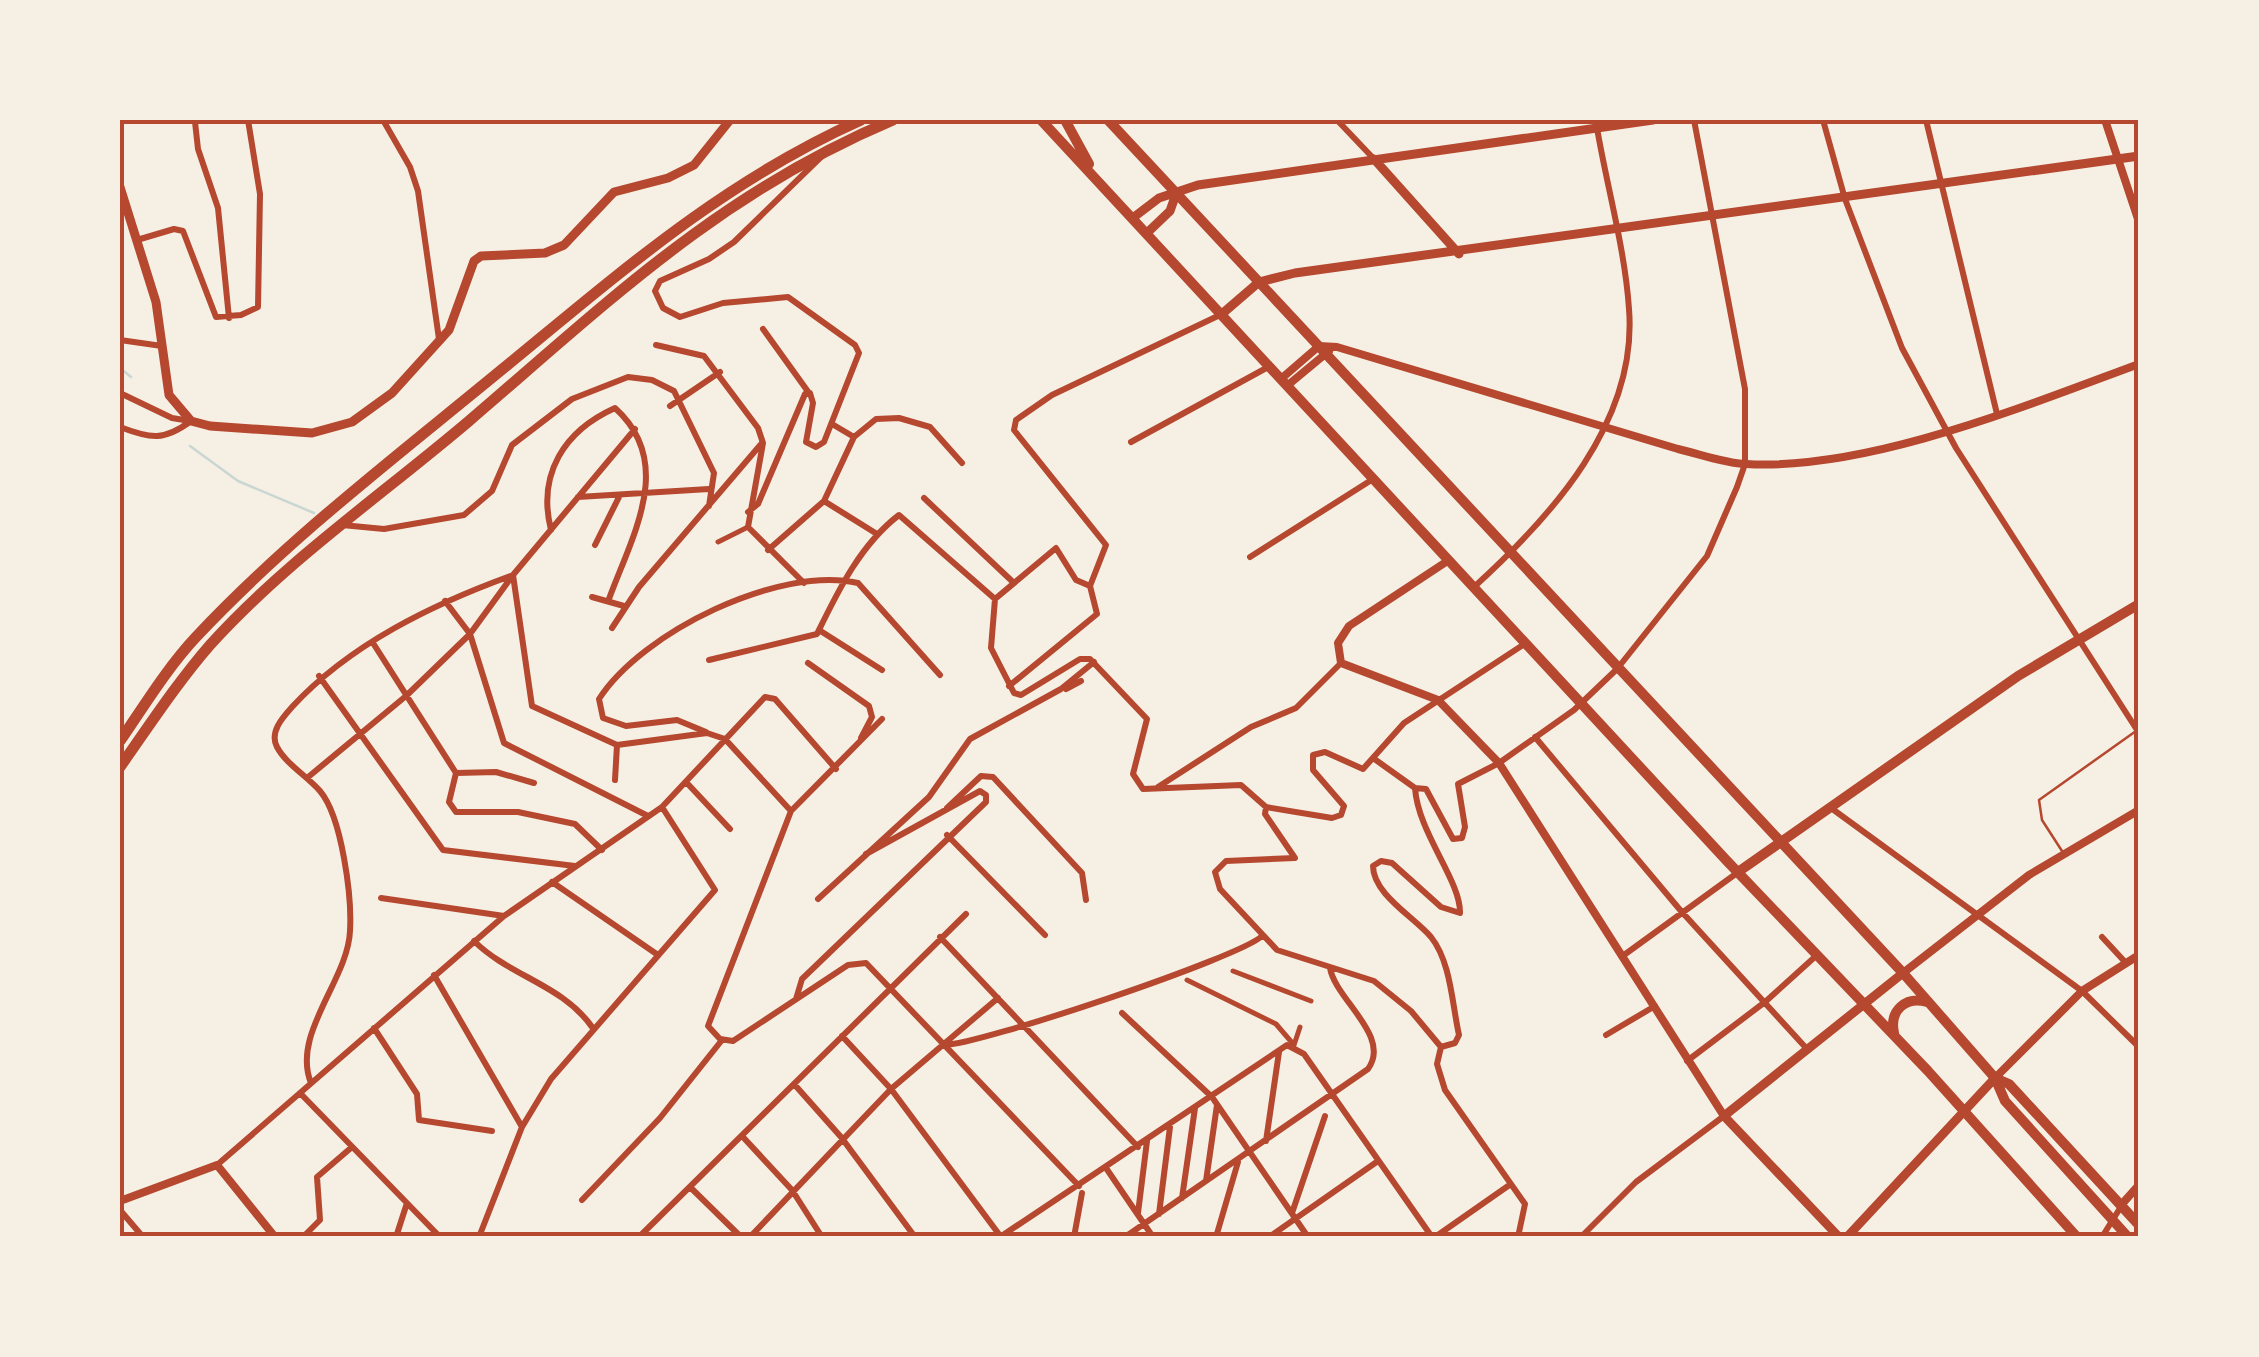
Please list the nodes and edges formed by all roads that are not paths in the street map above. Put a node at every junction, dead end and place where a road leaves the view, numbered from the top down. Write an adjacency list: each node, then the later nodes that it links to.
1 (248, 120): 35 (street)
2 (383, 120): 38 (street)
3 (730, 120): 38 (main road)
4 (861, 120): 123 (highway)
5 (894, 120): 17 (highway)
6 (1041, 120): 23 (main road)
7 (1065, 120): 23 (main road)
8 (1108, 120): 24 (main road)
9 (1339, 120): 19 (street)
10 (1653, 120): 16 (main road)
11 (1694, 120): 27 (street)
12 (1822, 120): 25 (street)
13 (1926, 120): 22 (street)
14 (2104, 120): 20 (street)
15 (195, 122): 35 (street)
16 (1596, 124): 19 (main road); 30 (street)
17 (831, 146): 54 (street); 73 (highway)
18 (2139, 156): 20 (main road)
19 (1374, 160): 24 (main road); 32 (main road)
20 (2118, 160): 22 (main road); 28 (street)
21 (120, 187): 31 (main road)
22 (1943, 187): 25 (main road); 51 (street)
23 (1110, 193): 26 (main road)
24 (1176, 194): 26 (main road); 29 (main road); 33 (main road)
25 (1845, 200): 27 (main road); 58 (street)
26 (1134, 217): 29 (main road)
27 (1711, 218): 30 (main road); 63 (street)
28 (2139, 222)
29 (1148, 232): 34 (main road)
30 (1614, 232): 32 (main road); 57 (street)
31 (137, 240): 35 (street); 40 (main road)
32 (1458, 254): 33 (main road)
33 (1259, 282): 34 (main road); 41 (main road)
34 (1223, 314): 43 (main road); 87 (street)
35 (229, 318)
36 (763, 329): 47 (street)
37 (120, 340): 40 (street)
38 (440, 340): 53 (main road)
39 (656, 346): 44 (street)
40 (164, 347): 48 (main road)
41 (1322, 349): 45 (street); 57 (street); 80 (main road)
42 (2139, 364): 51 (street)
43 (1270, 366): 45 (main road); 61 (street)
44 (720, 372): 49 (street); 60 (street)
45 (1285, 382): 64 (main road)
46 (120, 393): 52 (street)
47 (810, 394): 54 (street); 72 (street)
48 (169, 395): 52 (street); 53 (main road)
49 (679, 400): 50 (street); 65 (street); 73 (street)
50 (670, 406)
51 (1998, 414): 58 (street)
52 (172, 418): 53 (street)
53 (191, 421): 55 (street)
54 (832, 424): 59 (street)
55 (120, 427)
56 (635, 429): 66 (street); 68 (street); 75 (street)
57 (1605, 429): 63 (street); 80 (street)
58 (1945, 430): 63 (street); 100 (street)
59 (854, 436): 62 (street); 70 (street)
60 (763, 442): 71 (street); 72 (street)
61 (1132, 442)
62 (962, 463)
63 (1745, 464): 108 (street)
64 (1374, 478): 81 (street); 82 (main road)
65 (709, 488): 66 (street); 71 (street)
66 (649, 492): 67 (street); 90 (street)
67 (620, 494): 68 (street); 78 (street)
68 (578, 496): 75 (street)
69 (924, 498): 85 (street)
70 (824, 502): 76 (street); 79 (street)
71 (709, 506): 94 (street)
72 (748, 512): 74 (street)
73 (339, 525): 128 (highway)
74 (748, 527): 77 (street); 79 (street)
75 (550, 530): 83 (street)
76 (877, 534): 84 (street); 91 (street)
77 (718, 542)
78 (595, 545)
79 (768, 550): 86 (street)
80 (1511, 553): 88 (street); 108 (main road)
81 (1250, 557)
82 (1450, 560): 88 (main road); 105 (street)
83 (513, 575): 92 (street); 99 (street); 124 (street)
84 (844, 580): 86 (street); 98 (street); 109 (street)
85 (1014, 583): 87 (street); 91 (street)
86 (805, 584): 119 (street)
87 (1090, 586): 112 (street)
88 (1474, 587): 102 (main road)
89 (592, 598): 90 (street)
90 (609, 599): 94 (street)
91 (995, 599): 95 (street)
92 (445, 601): 99 (street); 101 (street)
93 (2139, 604): 100 (main road)
94 (624, 606): 96 (street)
95 (994, 617): 97 (street); 112 (street)
96 (612, 628)
97 (987, 628)
98 (818, 632): 103 (street); 107 (street)
99 (470, 634): 113 (street); 142 (street)
100 (2076, 639): 118 (street); 139 (main road)
101 (373, 643): 110 (street); 113 (street)
102 (1526, 643): 114 (street); 115 (main road)
103 (709, 660)
104 (1094, 662): 112 (street); 116 (street); 136 (street)
105 (1341, 663): 114 (street); 136 (street)
106 (808, 664): 125 (street)
107 (882, 670)
108 (1618, 670): 115 (street); 146 (main road)
109 (940, 675)
110 (319, 676): 120 (street); 131 (street)
111 (1081, 682): 116 (street)
112 (1009, 686)
113 (406, 696): 120 (street); 130 (street)
114 (1438, 700): 126 (street); 127 (street)
115 (1582, 703): 121 (street); 151 (main road)
116 (1029, 706): 149 (street)
117 (882, 719): 125 (street)
118 (2138, 732): 148 (lane)
119 (707, 733): 122 (street); 124 (street)
120 (358, 737): 131 (street); 150 (street)
121 (1535, 737): 127 (street); 156 (street)
122 (726, 739): 129 (street); 133 (street); 141 (street)
123 (120, 741)
124 (617, 745): 132 (street)
125 (856, 748): 129 (street)
126 (1373, 758): 135 (street); 138 (street)
127 (1500, 763): 135 (street); 166 (street)
128 (120, 767)
129 (836, 769): 141 (street)
130 (456, 773): 134 (street); 147 (street)
131 (308, 778): 201 (street)
132 (615, 780)
133 (686, 782): 137 (street); 144 (street)
134 (534, 783)
135 (1415, 788): 195 (street)
136 (1152, 789): 138 (street)
137 (662, 807): 142 (street); 165 (street)
138 (1266, 808): 161 (street)
139 (1832, 808): 146 (main road); 157 (street)
140 (2139, 810): 148 (street)
141 (791, 811): 192 (street)
142 (649, 816): 147 (street)
143 (934, 819): 145 (street); 149 (street); 155 (street)
144 (730, 829)
145 (947, 835): 160 (street); 178 (street)
146 (1779, 844): 151 (main road); 172 (main road)
147 (602, 850): 150 (street)
148 (2063, 852): 157 (street)
149 (866, 854): 154 (street)
150 (575, 866): 152 (street)
151 (1738, 872): 156 (street); 167 (main road)
152 (552, 882): 159 (street); 165 (street)
153 (381, 898): 159 (street)
154 (818, 900)
155 (1086, 900)
156 (1681, 911): 166 (street); 180 (street)
157 (1979, 913): 172 (street); 176 (street)
158 (966, 914): 162 (street)
159 (504, 916): 164 (street)
160 (1045, 935)
161 (1262, 936): 170 (street); 185 (street)
162 (940, 937): 175 (street); 177 (street)
163 (2102, 937): 169 (street)
164 (474, 941): 173 (street); 187 (street)
165 (658, 955): 187 (street)
166 (1624, 955): 183 (street)
167 (1816, 955): 180 (street); 182 (main road)
168 (2139, 955): 169 (street)
169 (2126, 963): 176 (street)
170 (1330, 968): 195 (street); 205 (street)
171 (1234, 971): 179 (street)
172 (1903, 974): 181 (main road); 182 (main road)
173 (434, 975): 188 (street); 213 (street)
174 (1187, 980): 194 (street)
175 (892, 987): 178 (street); 191 (street); 193 (street)
176 (2082, 992): 196 (street); 200 (street)
177 (998, 998): 185 (street); 193 (street)
178 (796, 1000): 192 (street)
179 (1311, 1002)
180 (1765, 1002): 198 (street); 199 (street)
181 (1928, 1002): 190 (main road); 200 (main road)
182 (1866, 1005): 190 (main road); 198 (main road)
183 (1655, 1006): 189 (street); 199 (street)
184 (1122, 1013): 206 (street)
185 (1023, 1026): 193 (street); 219 (street)
186 (1300, 1026): 194 (street)
187 (592, 1027): 213 (street)
188 (374, 1028): 201 (street); 214 (street)
189 (1606, 1035)
190 (1894, 1035): 209 (main road)
191 (842, 1036): 202 (street); 203 (street)
192 (722, 1040): 233 (street)
193 (944, 1045): 203 (street); 230 (street)
194 (1294, 1045): 197 (street); 205 (street)
195 (1441, 1047): 227 (street)
196 (2139, 1047)
197 (1280, 1052): 206 (street); 218 (street)
198 (1810, 1052): 211 (main road)
199 (1686, 1061): 211 (street)
200 (1995, 1078): 209 (main road); 236 (main road); 269 (main road)
201 (311, 1083): 204 (street)
202 (794, 1084): 215 (street); 216 (street)
203 (891, 1089): 216 (street); 255 (street)
204 (300, 1093): 220 (street); 224 (street)
205 (1334, 1094): 207 (street); 218 (street)
206 (1215, 1101): 208 (street); 221 (street); 226 (street)
207 (1340, 1106): 210 (street); 223 (street)
208 (1195, 1108): 212 (street); 232 (street)
209 (1963, 1111): 266 (main road); 267 (main road)
210 (1325, 1116): 240 (street)
211 (1724, 1116): 264 (street); 265 (main road)
212 (1170, 1125): 217 (street); 239 (street)
213 (522, 1127): 250 (street)
214 (492, 1131)
215 (742, 1136): 229 (street); 231 (street)
216 (842, 1137): 231 (street); 254 (street)
217 (1147, 1140): 219 (street); 238 (street)
218 (1266, 1142): 221 (street)
219 (1138, 1146): 225 (street)
220 (352, 1147): 235 (street); 247 (street)
221 (1252, 1152): 222 (street); 240 (street)
222 (1239, 1161): 226 (street); 259 (street)
223 (1378, 1161): 240 (street); 262 (street)
224 (216, 1165): 234 (street); 246 (street)
225 (1106, 1168): 230 (street); 238 (street)
226 (1206, 1183): 232 (street)
227 (1508, 1186): 262 (street); 263 (street)
228 (2139, 1186): 236 (street)
229 (690, 1187): 244 (street); 251 (street)
230 (1081, 1187): 255 (street); 256 (street)
231 (792, 1190): 252 (street); 253 (street)
232 (1182, 1199): 239 (street)
233 (582, 1200)
234 (120, 1202)
235 (407, 1203): 248 (street); 249 (street)
236 (2122, 1204): 242 (main road); 268 (street)
237 (120, 1210): 245 (street)
238 (1138, 1214): 241 (street)
239 (1158, 1215): 241 (street)
240 (1292, 1216): 260 (street); 261 (street)
241 (1144, 1224): 243 (street); 258 (street)
242 (2139, 1226)
243 (1135, 1233): 257 (street)
244 (642, 1236)
245 (143, 1237)
246 (275, 1237)
247 (303, 1237)
248 (396, 1237)
249 (440, 1237)
250 (479, 1237)
251 (741, 1237)
252 (750, 1237)
253 (822, 1237)
254 (915, 1237)
255 (1001, 1237)
256 (1074, 1237)
257 (1125, 1237)
258 (1154, 1237)
259 (1216, 1237)
260 (1269, 1237)
261 (1308, 1237)
262 (1434, 1237)
263 (1518, 1237)
264 (1581, 1237)
265 (1840, 1237)
266 (1847, 1237)
267 (2077, 1237)
268 (2102, 1237)
269 (2128, 1237)

